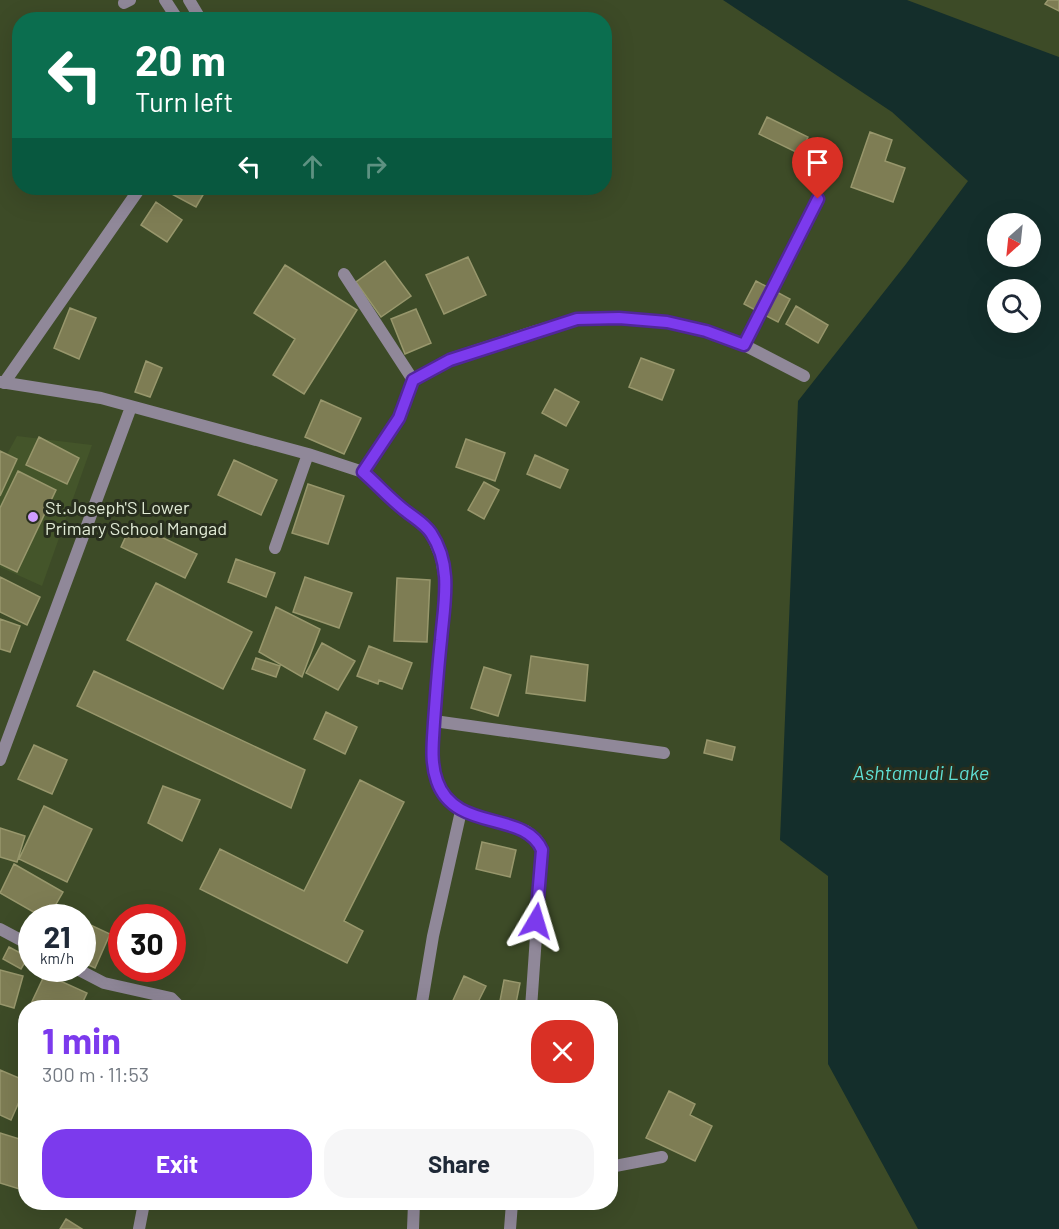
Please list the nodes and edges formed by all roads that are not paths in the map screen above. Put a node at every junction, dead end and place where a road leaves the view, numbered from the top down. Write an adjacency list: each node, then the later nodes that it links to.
1 (135, 195): 7 (street)
2 (818, 199): 4 (street)
3 (344, 274): 6 (street)
4 (744, 345): 5 (street); 6 (street)
5 (804, 376)
6 (413, 380): 10 (street)
7 (2, 383): 8 (street)
8 (131, 407): 9 (street); 14 (street)
9 (308, 454): 10 (street); 11 (street)
10 (363, 472): 12 (street)
11 (275, 548)
12 (434, 721): 13 (street); 15 (street)
13 (664, 753)
14 (0, 760)
15 (461, 811): 20 (street); 21 (street)
16 (0, 930): 17 (street)
17 (18, 939)
18 (96, 979): 19 (street)
19 (173, 1000)
20 (422, 1000)
21 (532, 1000)
22 (662, 1157): 23 (street)
23 (618, 1165)
24 (143, 1210): 27 (street)
25 (414, 1210): 28 (street)
26 (511, 1210): 29 (street)
27 (139, 1229)
28 (414, 1229)
29 (510, 1229)

